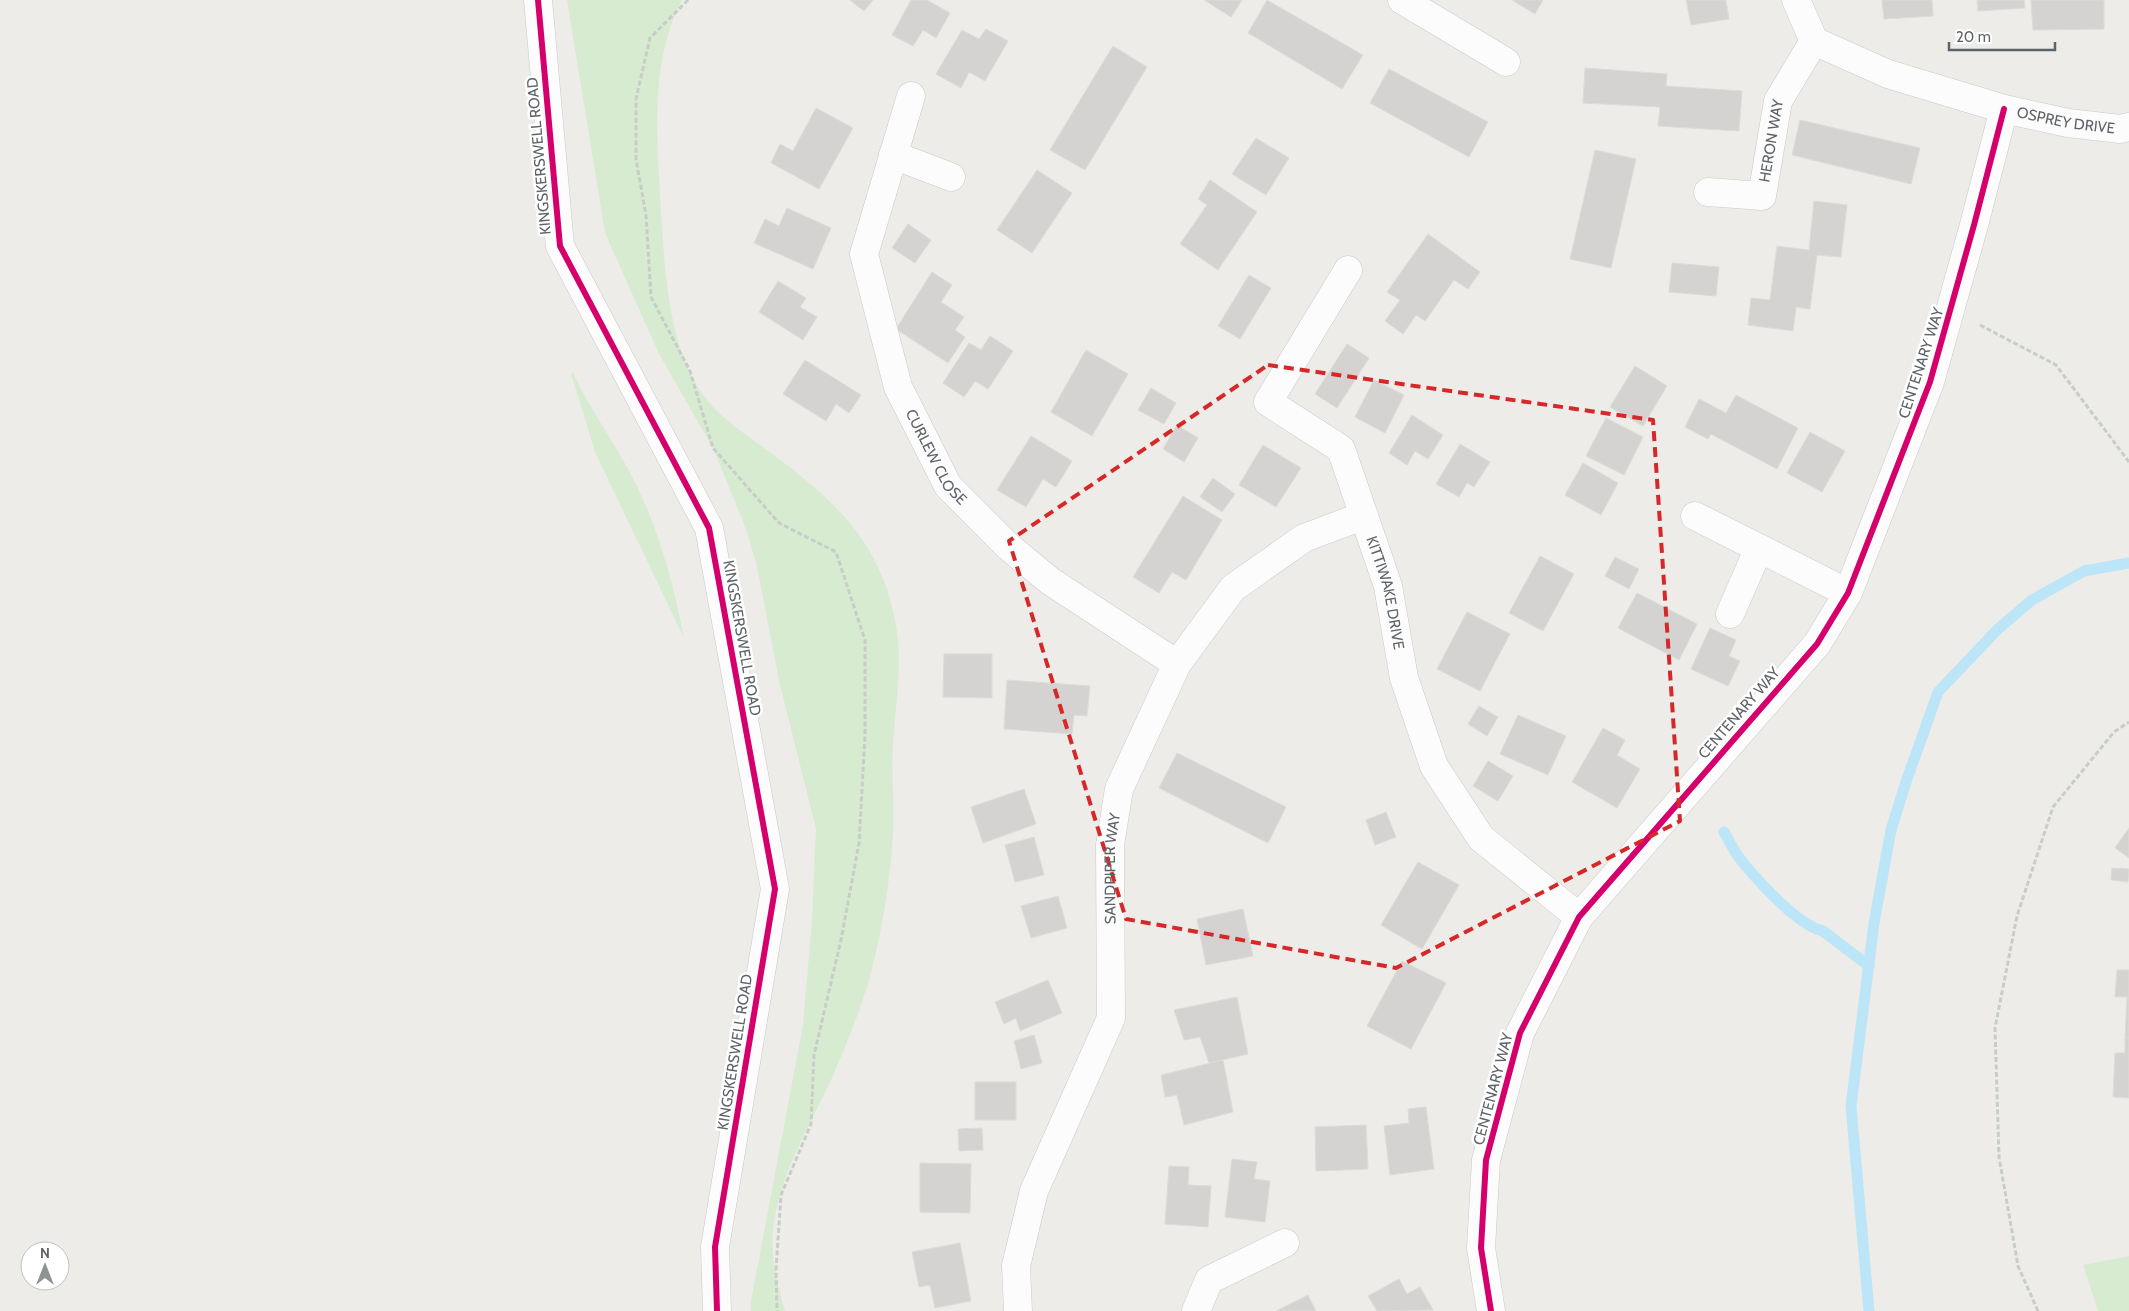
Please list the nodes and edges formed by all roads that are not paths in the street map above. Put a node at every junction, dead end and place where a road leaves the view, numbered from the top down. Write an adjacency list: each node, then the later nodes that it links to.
1 (538, 0): 21 (street, KINGSKERSWELL ROAD)
2 (1402, 0): 5 (street)
3 (1796, 0): 4 (street)
4 (1814, 41): 7 (street); 11 (street, HERON WAY)
5 (1506, 62)
6 (911, 96): 9 (street, CURLEW CLOSE)
7 (2004, 109): 8 (street, OSPREY DRIVE); 16 (street, CENTENARY WAY)
8 (2129, 127)
9 (893, 155): 10 (street); 18 (street, CURLEW CLOSE)
10 (951, 177)
11 (1708, 192)
12 (1348, 270): 13 (street, KITTIWAKE DRIVE)
13 (1363, 516): 18 (street, SANDPIPER WAY); 19 (street, KITTIWAKE DRIVE)
14 (1695, 516): 15 (street)
15 (1759, 548): 16 (street); 17 (street)
16 (1848, 593): 19 (street, CENTENARY WAY)
17 (1730, 614)
18 (1176, 664): 22 (street, SANDPIPER WAY)
19 (1580, 917): 24 (street, CENTENARY WAY)
20 (1285, 1243): 23 (street)
21 (717, 1311)
22 (1018, 1311)
23 (1196, 1311)
24 (1491, 1311)

